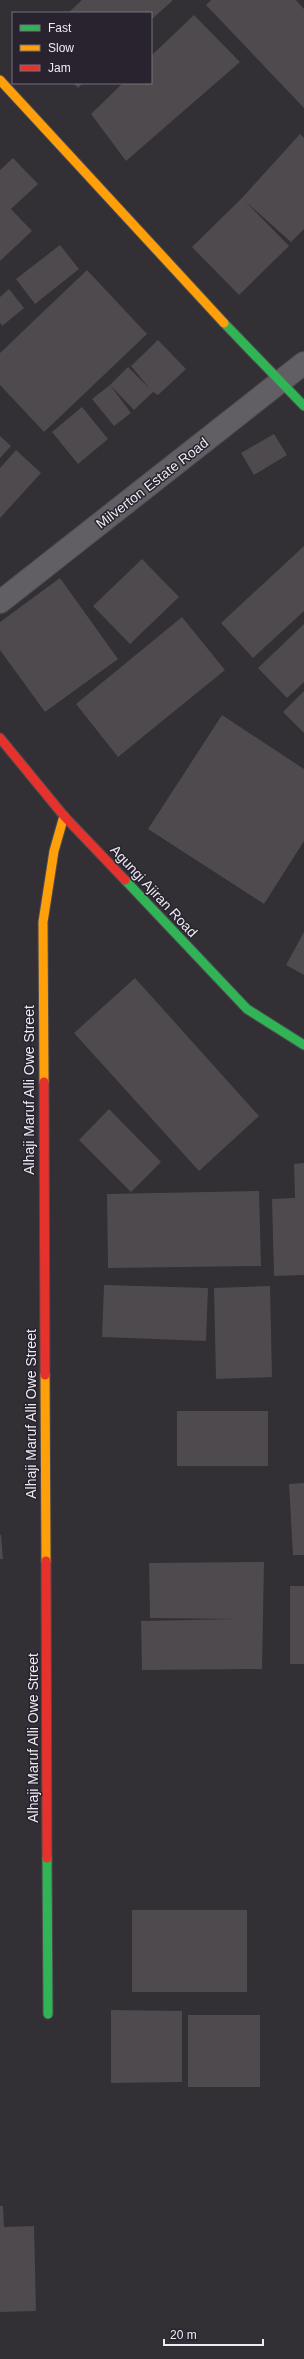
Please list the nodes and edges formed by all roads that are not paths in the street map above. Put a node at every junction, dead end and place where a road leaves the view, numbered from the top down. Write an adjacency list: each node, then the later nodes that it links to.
1 (0, 80): 3 (street)
2 (304, 363): 3 (street, Milverton Estate Road)
3 (280, 382): 4 (street); 5 (street, Milverton Estate Road)
4 (304, 406)
5 (0, 602)
6 (0, 738): 7 (street, Agungi Ajiran Road)
7 (64, 816): 8 (street, Agungi Ajiran Road); 9 (street, Alhaji Maruf Alli Owe Street)
8 (304, 1045)
9 (48, 2014)

